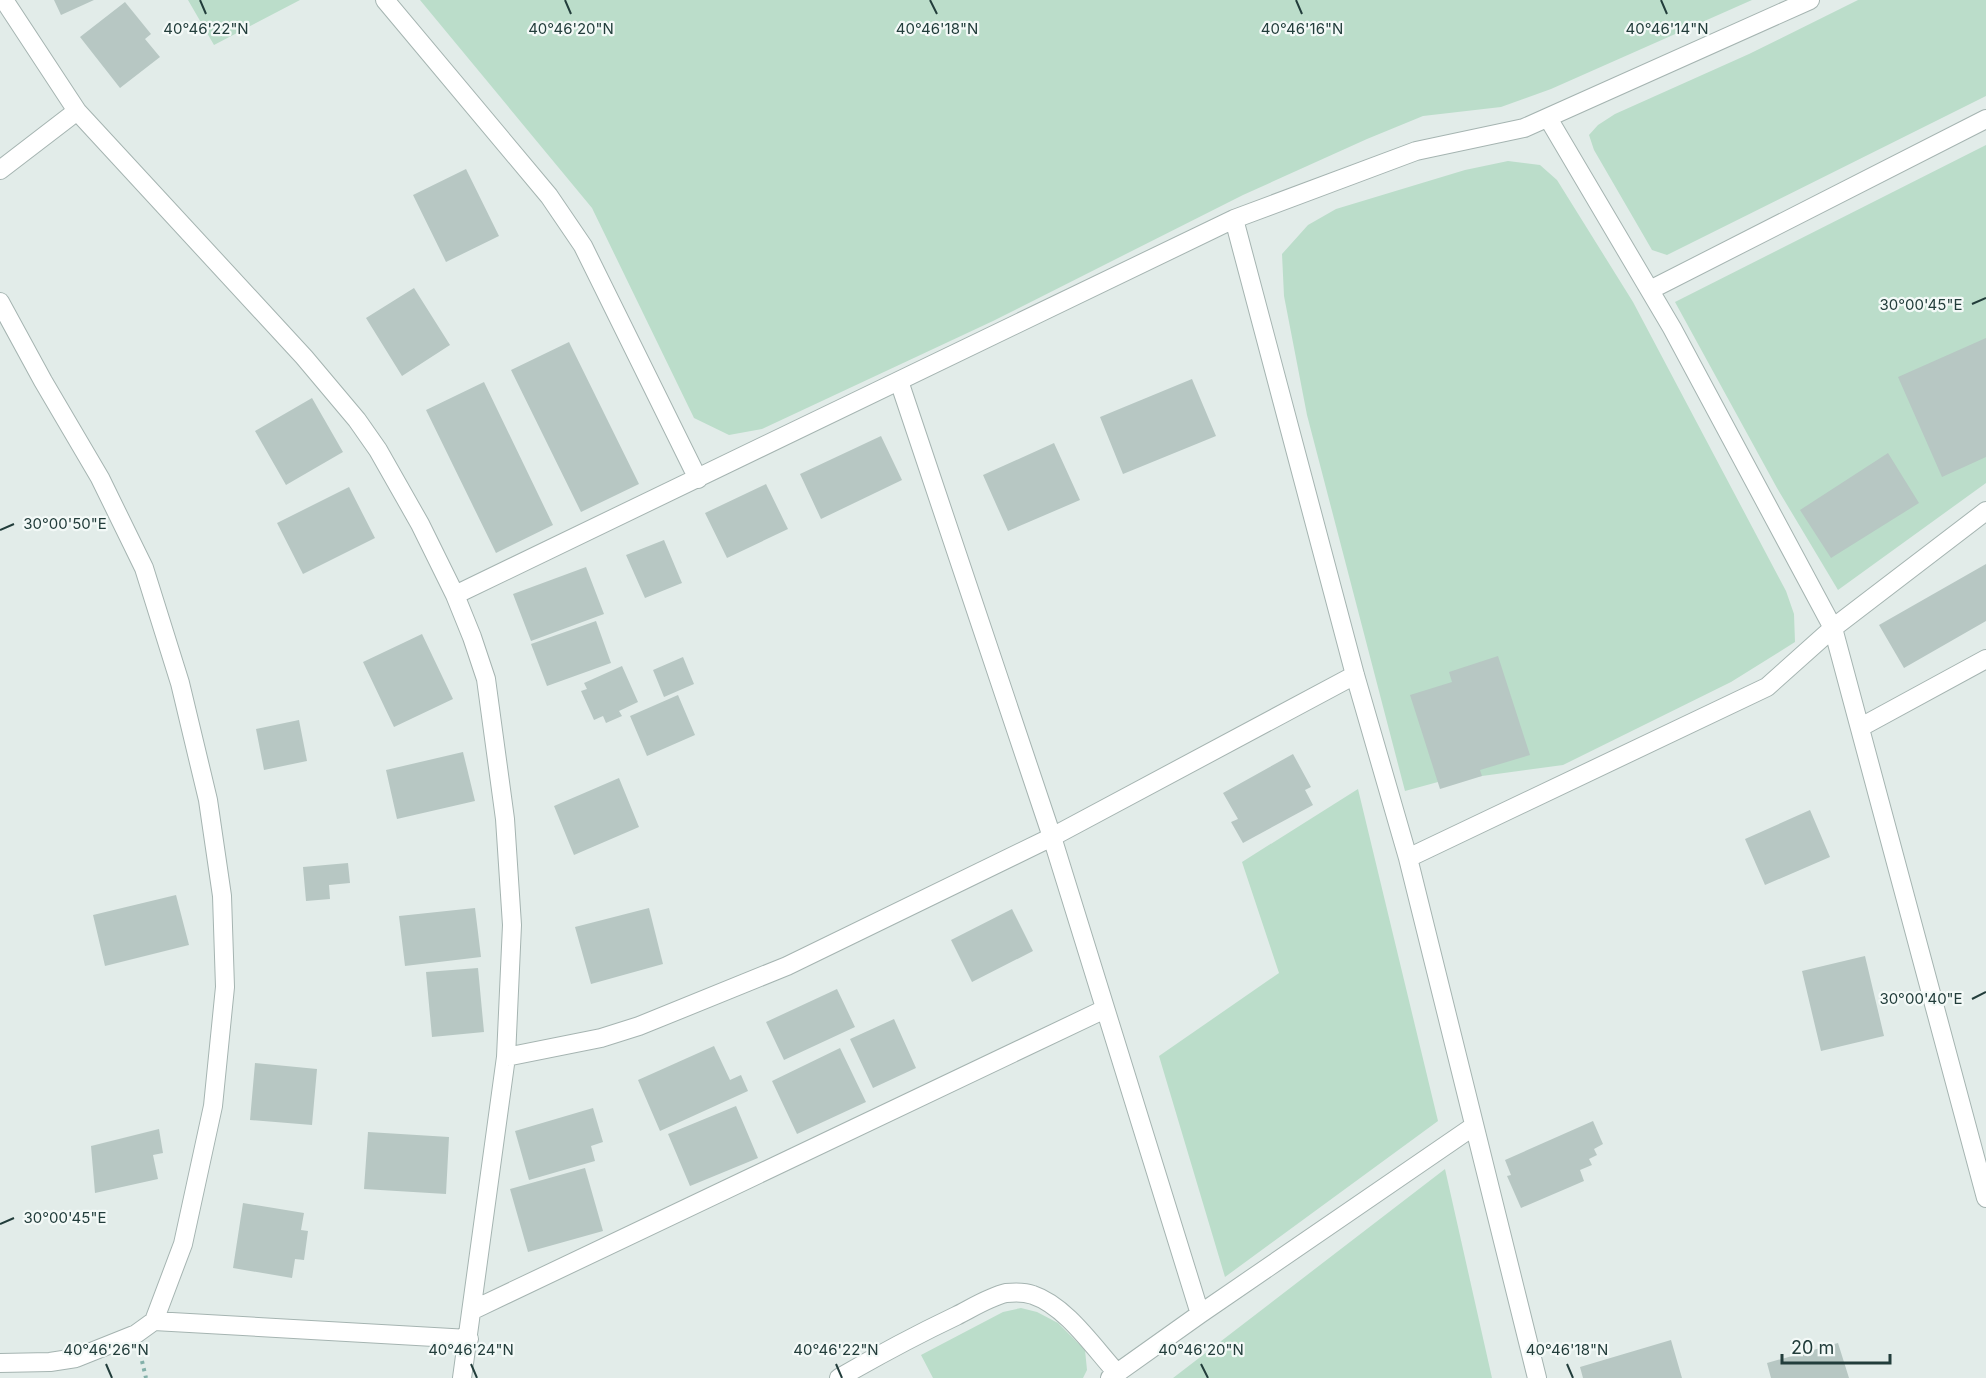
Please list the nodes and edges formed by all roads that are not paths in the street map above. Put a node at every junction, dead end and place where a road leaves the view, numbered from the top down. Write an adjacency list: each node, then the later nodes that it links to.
1 (4, 0): 4 (street)
2 (385, 0): 12 (street)
3 (1810, 0): 5 (street)
4 (77, 111): 7 (street); 14 (street)
5 (1548, 118): 8 (street); 9 (street)
6 (1986, 119): 9 (street)
7 (0, 170)
8 (1234, 219): 11 (street); 17 (street)
9 (1650, 290): 15 (street)
10 (0, 302): 27 (street)
11 (899, 381): 12 (street); 19 (street)
12 (699, 479): 14 (street)
13 (1986, 511): 15 (street)
14 (455, 595): 22 (street)
15 (1833, 627): 18 (street); 20 (street)
16 (1986, 659): 18 (street)
17 (1355, 675): 19 (street); 20 (street)
18 (1862, 727): 24 (street)
19 (1052, 837): 21 (street); 22 (street)
20 (1408, 858): 23 (street)
21 (1105, 1009): 25 (street); 26 (street)
22 (506, 1057): 25 (street)
23 (1474, 1126): 26 (street); 33 (street)
24 (1986, 1198)
25 (473, 1310): 28 (street)
26 (1200, 1314): 30 (street)
27 (154, 1321): 28 (street); 29 (street)
28 (469, 1340): 31 (street)
29 (0, 1363)
30 (1113, 1375): 32 (street)
31 (462, 1378)
32 (839, 1378)
33 (1537, 1378)

